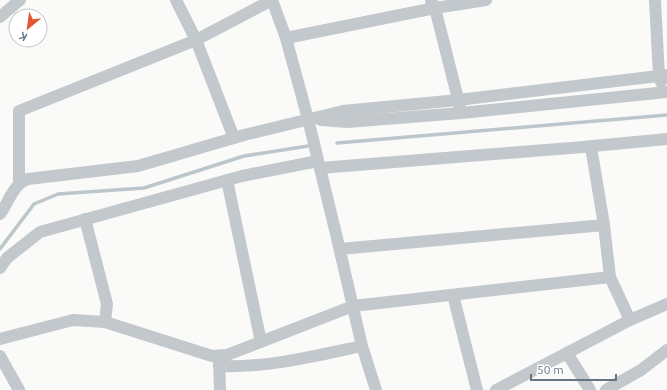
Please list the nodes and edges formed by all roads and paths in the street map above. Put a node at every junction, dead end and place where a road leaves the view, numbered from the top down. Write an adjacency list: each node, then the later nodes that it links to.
1 (20, 0): 7 (street)
2 (176, 0): 9 (street)
3 (272, 0): 8 (street); 9 (street)
4 (486, 0): 6 (street)
5 (655, 0): 10 (street)
6 (433, 4): 8 (street); 12 (street)
7 (0, 17)
8 (286, 38): 14 (street)
9 (196, 40): 15 (street); 20 (street)
10 (663, 75): 11 (street); 12 (street)
11 (665, 92): 13 (street)
12 (458, 100): 13 (street); 14 (street)
13 (461, 113): 14 (street)
14 (308, 119): 15 (street); 18 (street)
15 (234, 138): 20 (street)
16 (667, 139): 17 (street)
17 (591, 146): 18 (street); 23 (street)
18 (319, 164): 19 (street); 24 (street)
19 (227, 180): 22 (street); 33 (street)
20 (20, 182): 21 (street)
21 (0, 214)
22 (85, 219): 25 (street); 31 (street)
23 (604, 225): 24 (street); 26 (street)
24 (340, 249): 29 (street)
25 (0, 268)
26 (610, 276): 27 (street); 30 (street)
27 (453, 295): 29 (street); 42 (street)
28 (667, 304): 30 (street)
29 (353, 306): 33 (street); 34 (street)
30 (630, 320): 36 (street)
31 (105, 322): 32 (street); 38 (street)
32 (0, 339)
33 (261, 342): 38 (street)
34 (362, 346): 38 (street); 41 (street)
35 (667, 350): 45 (street)
36 (567, 353): 43 (street); 44 (street)
37 (0, 356): 39 (street)
38 (220, 361): 40 (street)
39 (19, 390)
40 (220, 390)
41 (376, 390)
42 (477, 390)
43 (496, 390)
44 (590, 390)
45 (606, 390)

